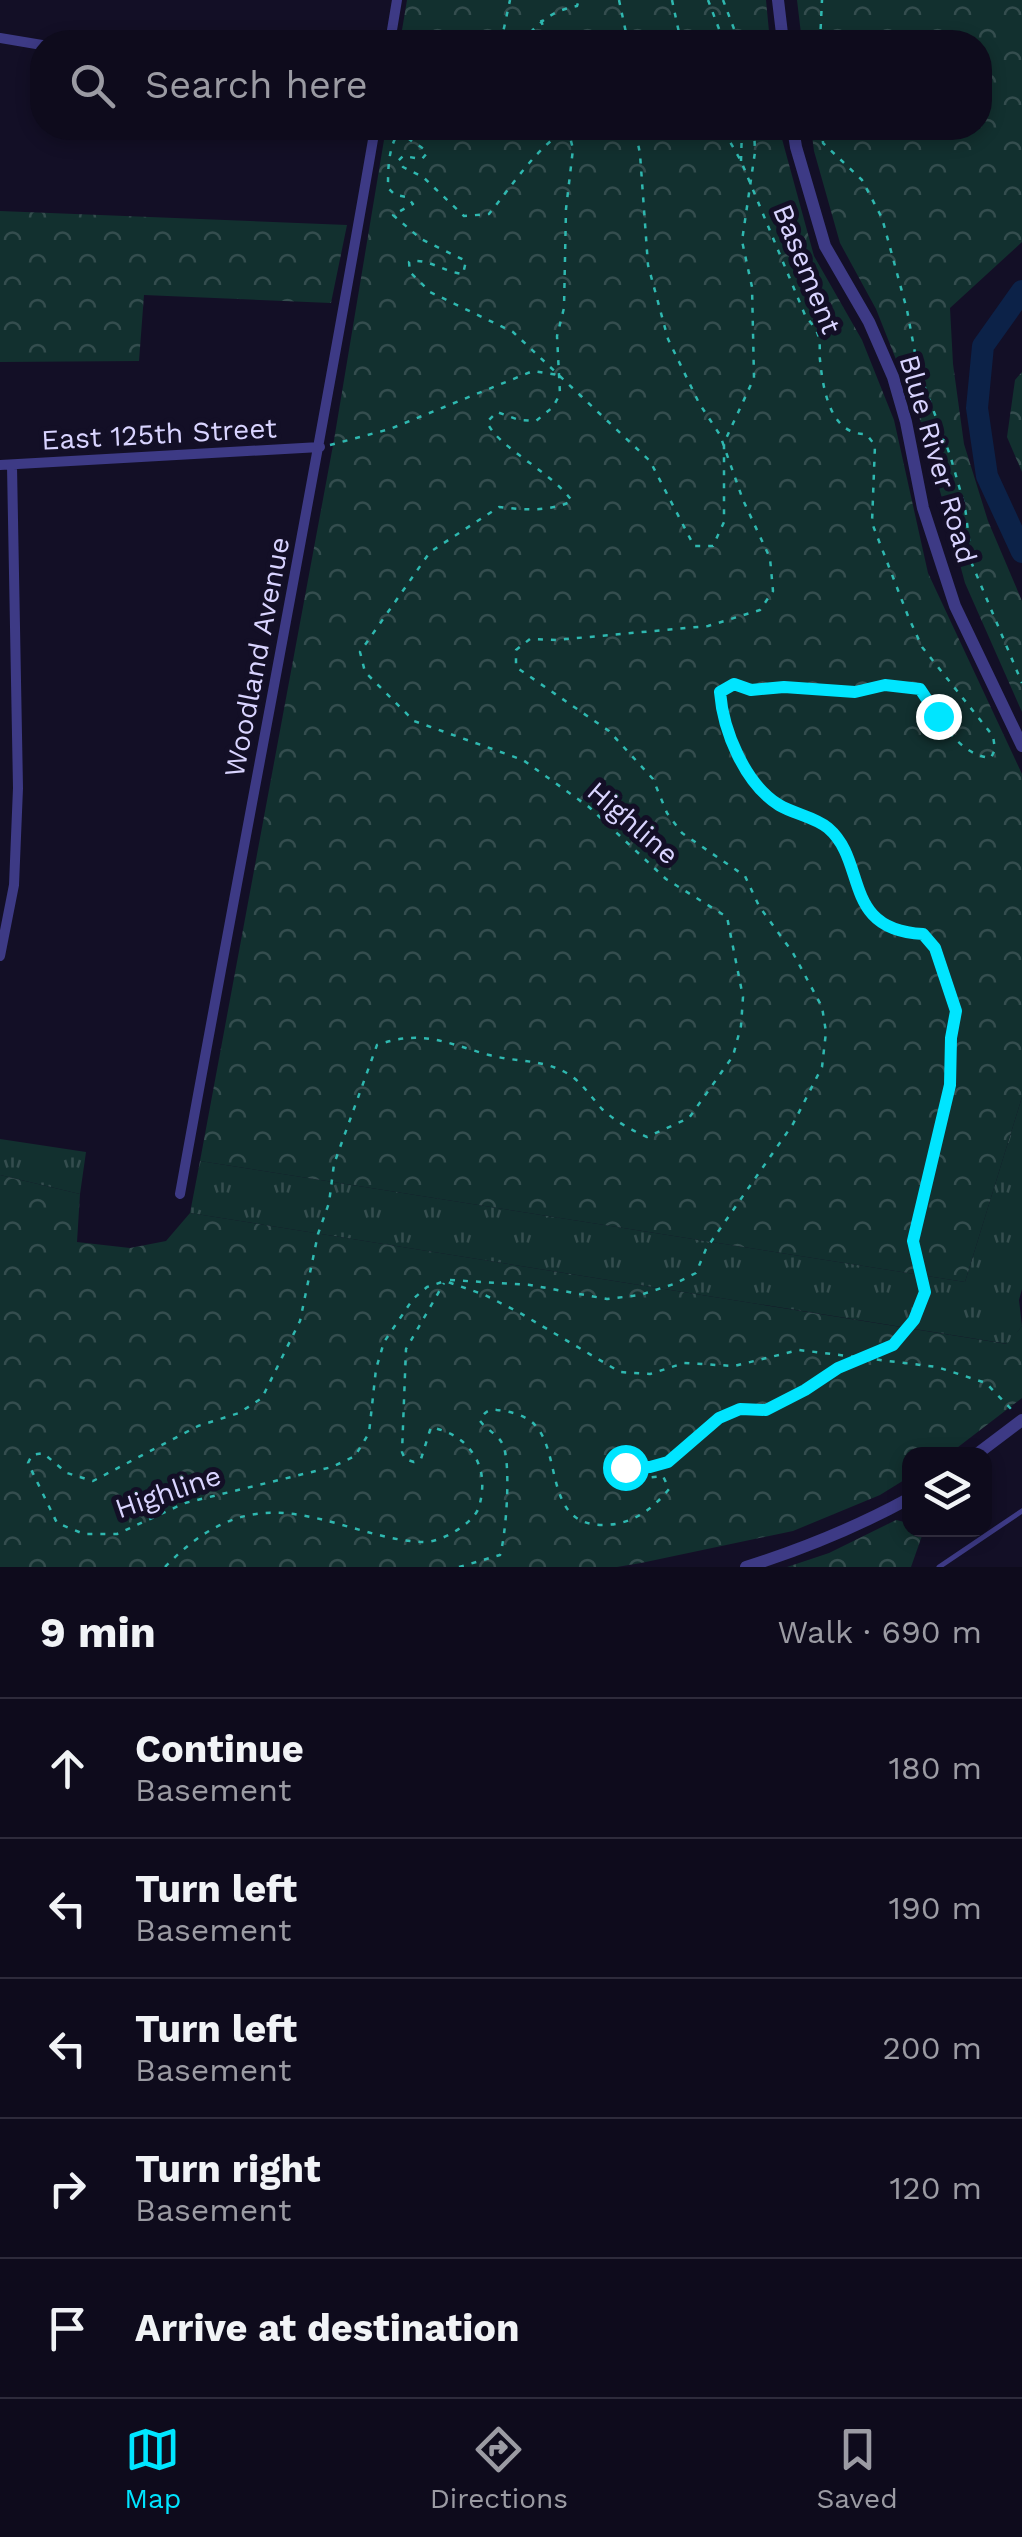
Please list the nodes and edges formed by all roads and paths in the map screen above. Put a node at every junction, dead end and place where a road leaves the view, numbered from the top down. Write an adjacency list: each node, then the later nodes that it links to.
1 (398, 0): 11 (street)
2 (510, 0): 12 (path)
3 (579, 0): 10 (path)
4 (620, 0): 15 (path)
5 (672, 0): 16 (path)
6 (708, 0): 17 (path)
7 (722, 0): 18 (path)
8 (778, 0): 19 (street)
9 (822, 0): 20 (path)
10 (541, 19): 13 (path); 14 (path)
11 (392, 30)
12 (504, 30)
13 (532, 30)
14 (544, 30)
15 (626, 30)
16 (678, 30)
17 (719, 30)
18 (734, 30)
19 (782, 30)
20 (821, 30)
21 (0, 38): 22 (street)
22 (30, 43)
23 (374, 140): 38 (street, Woodland Avenue)
24 (394, 140): 36 (path)
25 (413, 140): 26 (path, Highline)
26 (550, 140)
27 (571, 140): 36 (path, Highline)
28 (637, 140): 37 (path)
29 (729, 140): 34 (path)
30 (742, 140): 34 (path)
31 (754, 140): 35 (path)
32 (795, 140): 41 (street, Blue River Road)
33 (824, 140): 40 (path)
34 (742, 161): 35 (path, Basement)
35 (749, 180): 37 (path); 45 (path, Basement)
36 (559, 376): 37 (path); 38 (path); 44 (path, Highline)
37 (724, 444): 44 (path)
38 (320, 447): 39 (street, East 125th Street); 43 (street, Woodland Avenue)
39 (6, 466): 42 (street)
40 (1022, 683)
41 (1022, 746)
42 (0, 956)
43 (180, 1194)
44 (445, 1281): 45 (path); 50 (path)
45 (861, 1357): 46 (path); 51 (path, Basement)
46 (1022, 1420): 47 (street)
47 (986, 1447)
48 (902, 1502): 52 (street)
49 (1022, 1511): 53 (lane)
50 (165, 1567)
51 (458, 1567)
52 (746, 1567)
53 (938, 1567)

